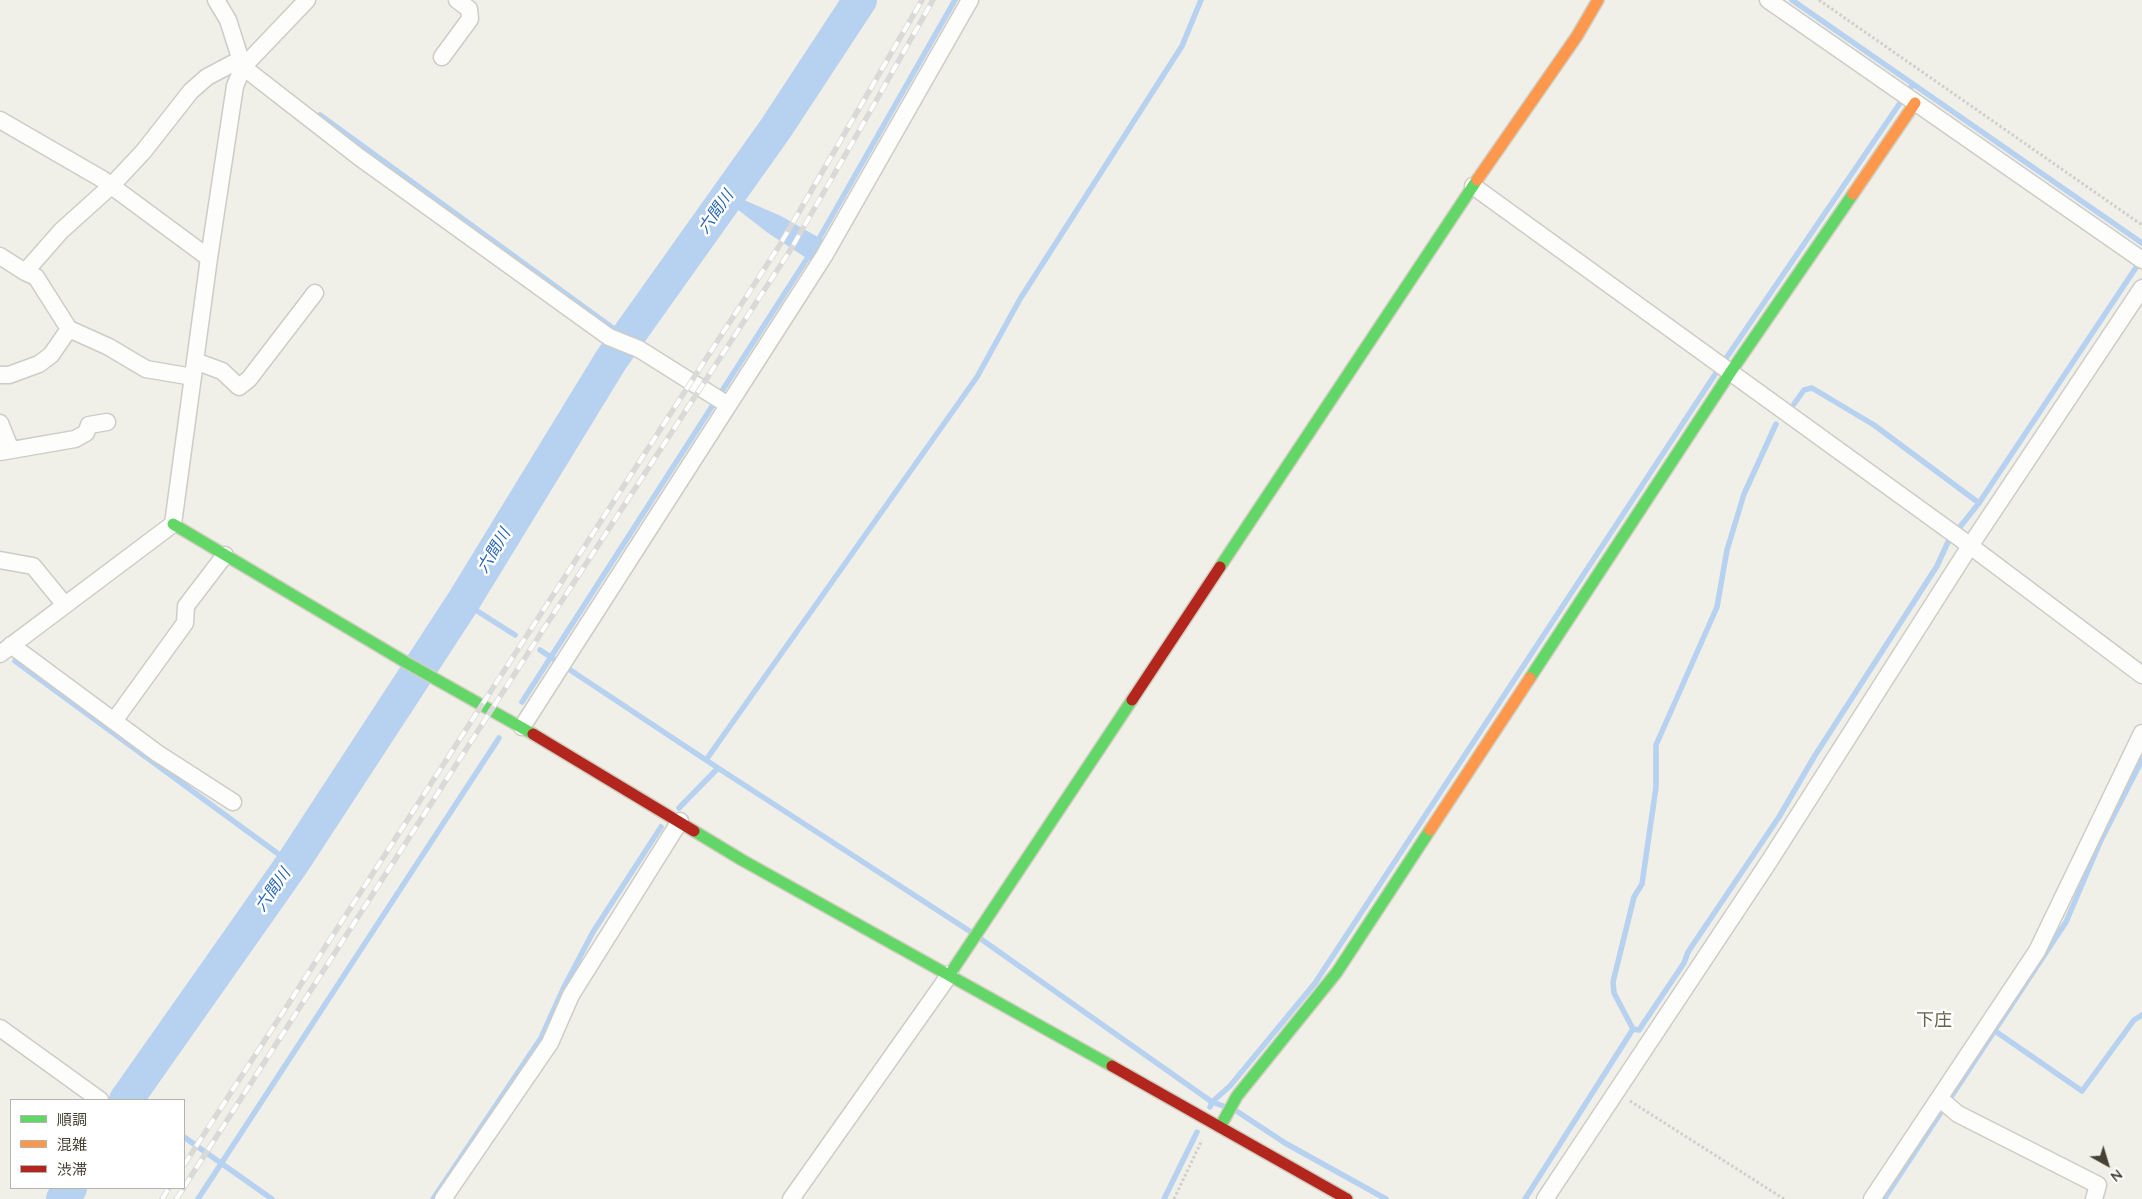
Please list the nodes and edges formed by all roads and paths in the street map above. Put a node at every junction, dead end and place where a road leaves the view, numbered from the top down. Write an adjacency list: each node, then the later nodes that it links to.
1 (216, 0): 9 (street)
2 (307, 0): 9 (street)
3 (457, 0): 8 (street)
4 (970, 0): 25 (street)
5 (1598, 0): 13 (street)
6 (1768, 0): 10 (street)
7 (1819, 0): 14 (path)
8 (442, 57)
9 (242, 63): 12 (street); 16 (street); 25 (street)
10 (1908, 97): 17 (street); 22 (street)
11 (0, 120): 12 (street)
12 (112, 186): 16 (street); 18 (street)
13 (1473, 186): 22 (street); 41 (street)
14 (2142, 225)
15 (0, 256): 18 (street)
16 (209, 258): 23 (street)
17 (2140, 259)
18 (25, 272): 21 (street)
19 (2142, 288): 30 (street)
20 (315, 293): 23 (street)
21 (69, 329): 23 (street); 24 (street)
22 (1723, 368): 30 (street); 46 (street)
23 (194, 369): 29 (street)
24 (0, 375)
25 (720, 400): 37 (street)
26 (107, 422): 28 (street)
27 (0, 423): 28 (street)
28 (5, 451)
29 (173, 524): 31 (street); 33 (street)
30 (1960, 539): 35 (street); 43 (street)
31 (225, 555): 36 (street); 37 (street)
32 (0, 560): 33 (street)
33 (65, 605): 34 (street)
34 (3, 651): 36 (street)
35 (2142, 675)
36 (114, 721): 39 (street)
37 (522, 728): 40 (street)
38 (2142, 733): 45 (street)
39 (233, 802)
40 (680, 821): 41 (street); 47 (street)
41 (950, 974): 46 (street); 48 (street)
42 (0, 1028): 44 (street)
43 (1616, 1093): 51 (street); 52 (path)
44 (99, 1099)
45 (1945, 1103): 53 (street); 54 (street)
46 (1215, 1124): 49 (path); 50 (street)
47 (443, 1199)
48 (791, 1199)
49 (1174, 1199)
50 (1347, 1199)
51 (1545, 1199)
52 (1784, 1199)
53 (1872, 1199)
54 (2094, 1199)

